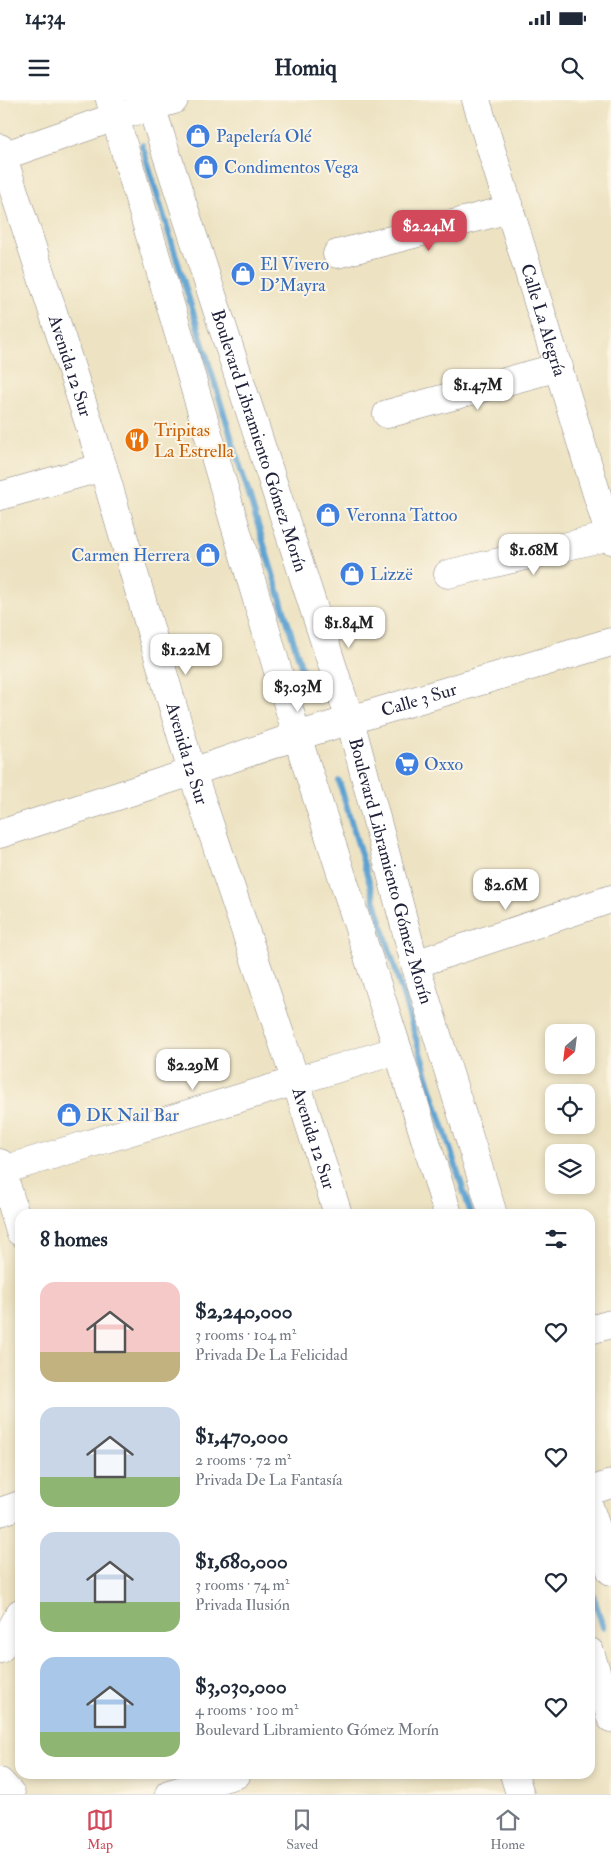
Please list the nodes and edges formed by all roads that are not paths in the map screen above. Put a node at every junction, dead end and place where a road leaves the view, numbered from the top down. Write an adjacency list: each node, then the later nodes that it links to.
1 (476, 100): 5 (street, Calle La Alegría)
2 (158, 102): 3 (street); 14 (street, Boulevard Libramiento Gómez Morín)
3 (112, 109): 4 (street); 15 (street)
4 (1, 154): 9 (street, Avenida 12 Sur)
5 (510, 209): 6 (street); 7 (street, Calle La Alegría)
6 (337, 254)
7 (558, 368): 8 (street); 11 (street, Calle La Alegría)
8 (387, 414)
9 (103, 467): 10 (street); 16 (street, Avenida 12 Sur)
10 (0, 496)
11 (610, 538): 12 (street)
12 (448, 574)
13 (611, 642): 14 (street, Calle 3 Sur)
14 (350, 720): 15 (street, Calle 3 Sur); 19 (street, Boulevard Libramiento Gómez Morín)
15 (297, 736): 16 (street, Calle 3 Sur); 20 (street)
16 (192, 772): 17 (street, Calle 3 Sur); 21 (street, Avenida 12 Sur)
17 (0, 834)
18 (611, 899): 19 (street)
19 (415, 964): 25 (street, Boulevard Libramiento Gómez Morín)
20 (398, 1050): 21 (street); 24 (street)
21 (296, 1082): 22 (street); 23 (street, Avenida 12 Sur)
22 (1, 1168): 26 (street)
23 (336, 1209)
24 (446, 1209)
25 (491, 1209)
26 (15, 1215)
27 (611, 1324): 28 (street)
28 (595, 1329)
29 (611, 1484): 30 (street)
30 (595, 1489)
31 (15, 1508): 32 (street)
32 (0, 1512)
33 (595, 1524): 34 (street)
34 (611, 1571)
35 (15, 1622): 36 (street)
36 (0, 1649)
37 (596, 1662): 38 (street)
38 (611, 1718)
39 (221, 1779): 43 (street)
40 (516, 1779): 44 (street)
41 (0, 1782): 42 (street)
42 (11, 1794)
43 (169, 1794)
44 (520, 1794)

